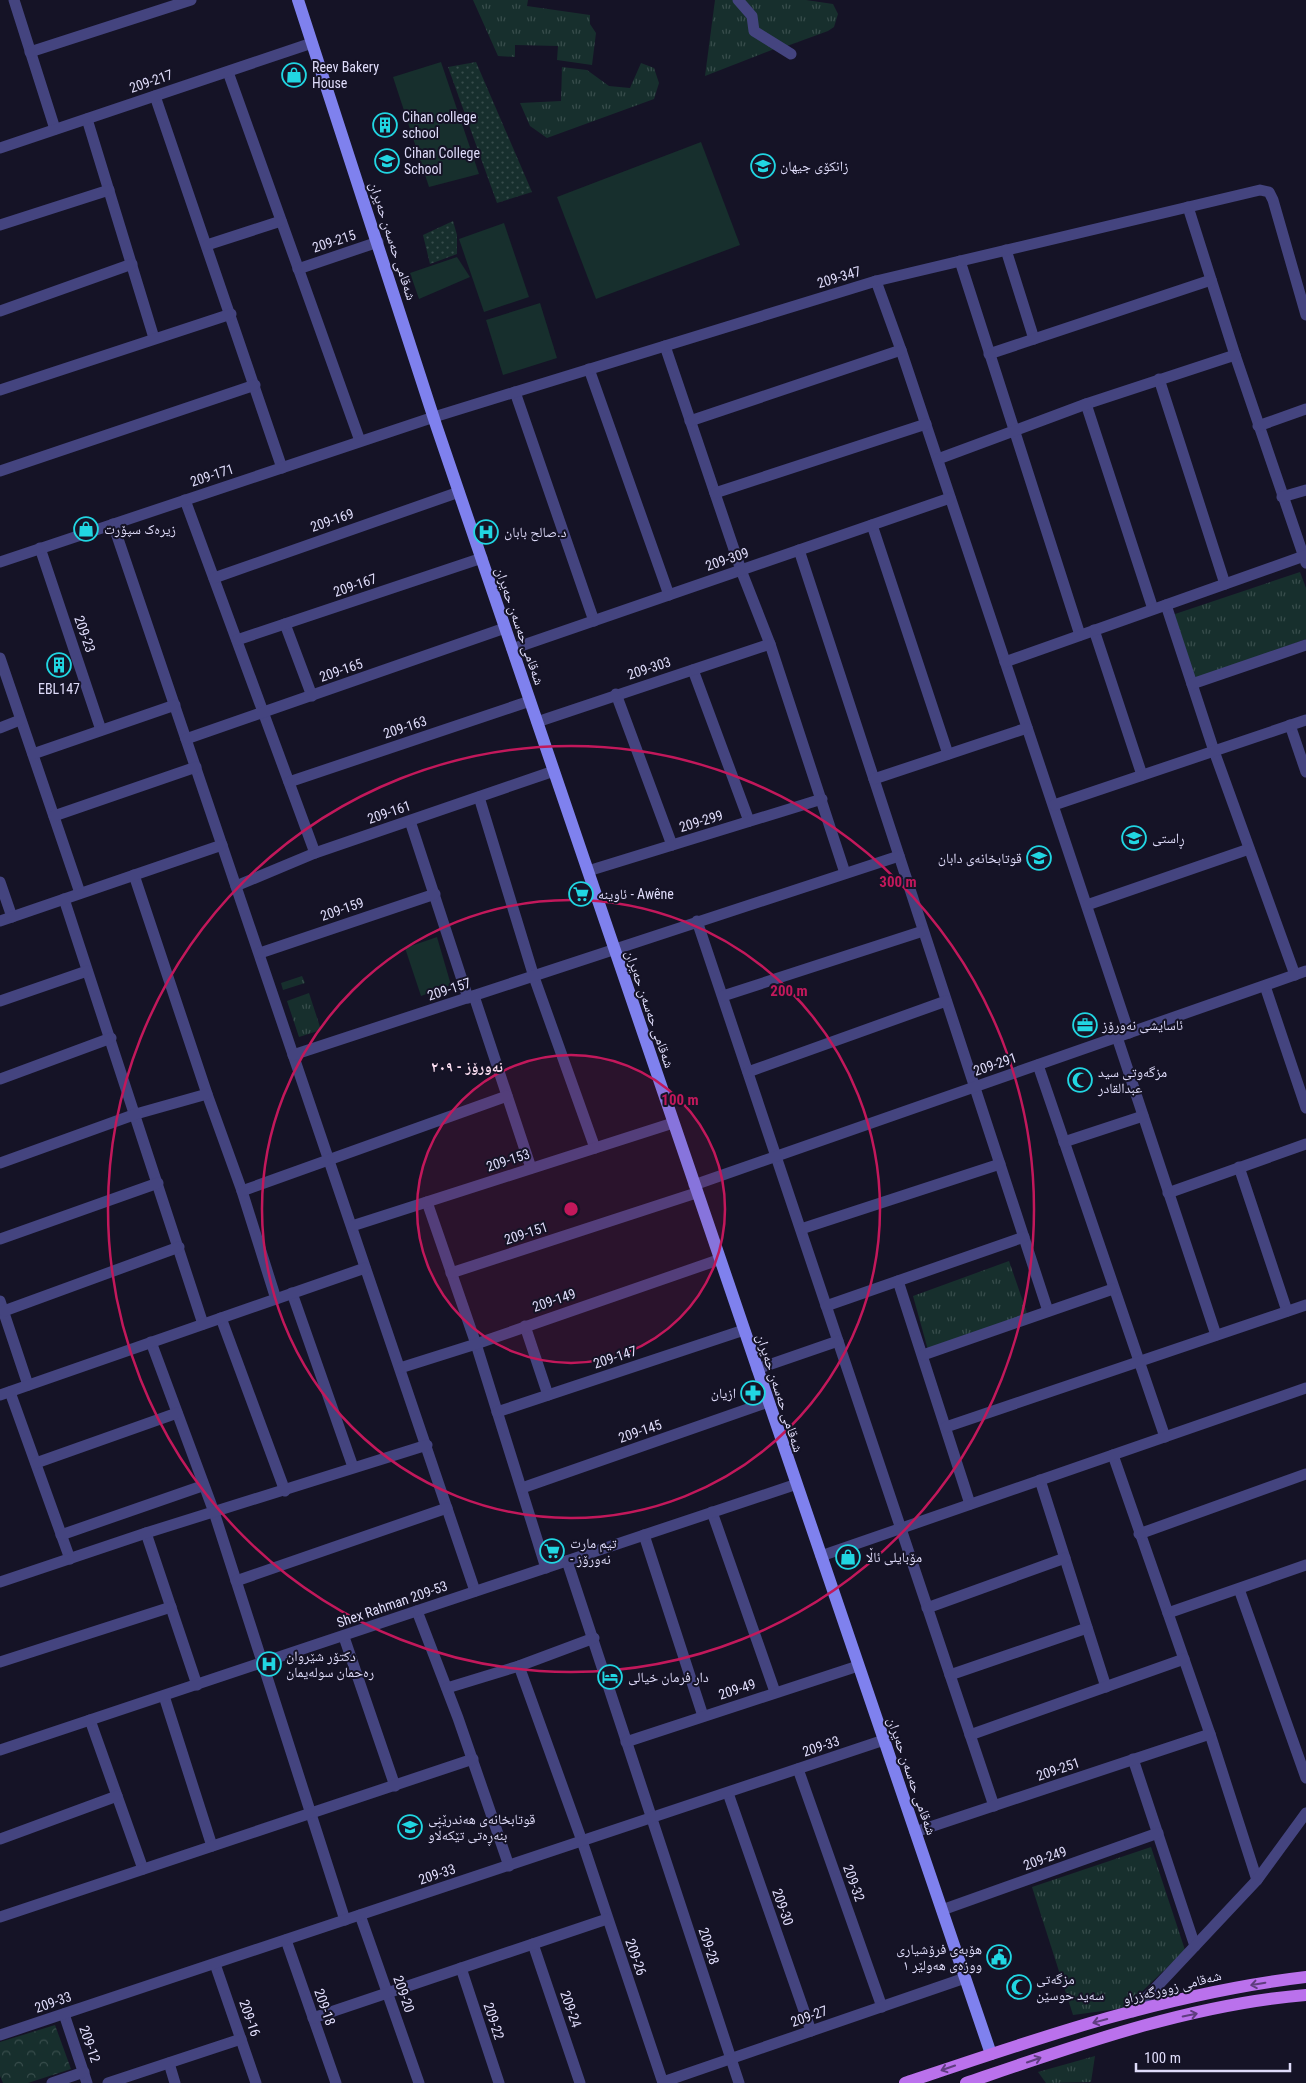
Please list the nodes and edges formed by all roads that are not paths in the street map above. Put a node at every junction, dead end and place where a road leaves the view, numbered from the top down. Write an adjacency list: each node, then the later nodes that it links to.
1 (14, 0): 6 (street)
2 (191, 0): 6 (street)
3 (298, 0): 5 (street, شەقامی حەسەن حەیران)
4 (738, 0): 7 (street)
5 (312, 43): 8 (street, 209-217); 17 (street, شەقامی حەسەن حەیران)
6 (30, 52): 11 (street)
7 (791, 54)
8 (228, 72): 9 (street, 209-217); 15 (street)
9 (155, 96): 10 (street, 209-217); 18 (street)
10 (87, 119): 11 (street, 209-217); 13 (street)
11 (55, 130): 12 (street, 209-217)
12 (0, 148)
13 (109, 190): 16 (street); 21 (street)
14 (1188, 207): 19 (street, 209-347); 23 (street); 27 (street, 209-347)
15 (281, 221): 18 (street); 22 (street)
16 (0, 226)
17 (378, 242): 22 (street, 209-215); 41 (street, شەقامی حەسەن حەیران)
18 (207, 245): 26 (street)
19 (1006, 250): 20 (street, 209-347); 29 (street)
20 (960, 261): 24 (street, 209-347); 32 (street)
21 (132, 264): 25 (street); 28 (street)
22 (298, 268): 46 (street)
23 (1211, 280): 29 (street); 33 (street)
24 (876, 281): 30 (street, 209-347); 31 (street)
25 (0, 311)
26 (230, 314): 28 (street); 36 (street)
27 (1306, 315)
28 (154, 338): 37 (street)
29 (1034, 339): 32 (street)
30 (665, 346): 34 (street, 209-347); 42 (street)
31 (901, 350): 42 (street); 43 (street)
32 (989, 354): 45 (street)
33 (1235, 355): 35 (street); 44 (street)
34 (590, 369): 38 (street, 209-347); 66 (street)
35 (1159, 379): 39 (street); 65 (street)
36 (255, 384): 48 (street); 49 (street)
37 (0, 390)
38 (515, 392): 41 (street, 209-347); 69 (street)
39 (1086, 404): 45 (street); 68 (street)
40 (1306, 409): 44 (street)
41 (434, 417): 46 (street, 209-171); 51 (street, شەقامی حەسەن حەیران)
42 (690, 422): 52 (street)
43 (926, 424): 47 (street); 52 (street)
44 (1258, 426): 53 (street)
45 (1014, 431): 47 (street); 73 (street)
46 (360, 441): 48 (street, 209-171)
47 (938, 459): 54 (street)
48 (282, 468): 55 (street, 209-171)
49 (0, 471)
50 (1306, 490): 53 (street)
51 (459, 492): 60 (street, شەقامی حەسەن حەیران); 64 (street, 209-169)
52 (715, 493): 63 (street)
53 (1282, 497): 61 (street)
54 (950, 498): 57 (street, 209-309); 79 (street)
55 (185, 500): 56 (street, 209-171); 64 (street)
56 (113, 524): 58 (street, 209-171); 85 (street)
57 (872, 525): 59 (street, 209-309); 97 (street)
58 (40, 548): 62 (street, 209-171); 93 (street, 209-23)
59 (799, 550): 63 (street, 209-309); 102 (street)
60 (482, 558): 70 (street, 209-167); 71 (street, شەقامی حەسەن حەیران)
61 (1305, 559): 65 (street)
62 (0, 562)
63 (741, 570): 66 (street, 209-309); 75 (street)
64 (214, 578): 74 (street)
65 (1225, 584): 67 (street)
66 (669, 595): 69 (street, 209-309)
67 (1166, 605): 68 (street); 81 (street)
68 (1153, 609): 72 (street)
69 (594, 621): 77 (street, 209-309)
70 (285, 624): 74 (street, 209-167); 83 (street)
71 (505, 628): 77 (street, شەقامی حەسەن حەیران); 83 (street, 209-165)
72 (1094, 630): 73 (street); 101 (street)
73 (1080, 635): 79 (street)
74 (237, 640): 86 (street)
75 (770, 644): 80 (street, 209-303); 105 (street)
76 (1306, 645): 81 (street)
77 (512, 649): 84 (street, شەقامی حەسەن حەیران)
78 (0, 658): 87 (street)
79 (1005, 662): 92 (street)
80 (693, 670): 82 (street, 209-303); 109 (street)
81 (1192, 684): 95 (street)
82 (616, 694): 89 (street, 209-303); 111 (street)
83 (312, 696): 86 (street, 209-165)
84 (530, 702): 89 (street, شەقامی حەسەن حەیران); 103 (street, 209-163)
85 (175, 704): 93 (street); 94 (street)
86 (264, 712): 94 (street, 209-165); 103 (street)
87 (20, 720): 91 (street); 96 (street)
88 (1306, 720): 90 (street)
89 (537, 722): 99 (street, شەقامی حەسەن حەیران)
90 (1290, 725): 95 (street); 100 (street)
91 (0, 728)
92 (1027, 728): 97 (street); 106 (street)
93 (101, 730): 96 (street)
94 (186, 739): 98 (street)
95 (1214, 751): 101 (street); 112 (street)
96 (33, 754): 107 (street)
97 (948, 754): 102 (street)
98 (196, 768): 107 (street); 110 (street)
99 (554, 771): 104 (street, 209-161); 115 (street, شەقامی حەسەن حەیران)
100 (1306, 772)
101 (1142, 775): 106 (street)
102 (874, 780): 114 (street)
103 (289, 782): 113 (street)
104 (479, 797): 108 (street, 209-161); 132 (street)
105 (822, 799): 109 (street, 209-299); 116 (street)
106 (1054, 805): 123 (street)
107 (54, 816): 120 (street)
108 (410, 821): 113 (street, 209-161); 121 (street)
109 (749, 821): 111 (street, 209-299)
110 (222, 845): 117 (street); 119 (street)
111 (672, 845): 115 (street, 209-299)
112 (1249, 849): 123 (street); 131 (street)
113 (316, 854): 119 (street, 209-161)
114 (899, 856): 116 (street, 209-157); 127 (street)
115 (588, 871): 128 (street, شەقامی حەسەن حەیران)
116 (846, 873): 125 (street, 209-157)
117 (134, 875): 120 (street); 145 (street)
118 (0, 882): 124 (street)
119 (236, 886): 129 (street)
120 (80, 893): 122 (street)
121 (435, 894): 129 (street, 209-159); 135 (street)
122 (64, 899): 124 (street); 130 (street)
123 (1087, 905): 138 (street)
124 (12, 918): 126 (street)
125 (698, 921): 128 (street, 209-157); 134 (street)
126 (0, 922)
127 (924, 931): 134 (street); 137 (street)
128 (614, 951): 132 (street, 209-157); 150 (street, شەقامی حەسەن حەیران)
129 (260, 953): 140 (street)
130 (87, 971): 136 (street); 139 (street)
131 (1301, 973): 133 (street, 209-291)
132 (534, 977): 135 (street, 209-157); 153 (street)
133 (1265, 986): 138 (street, 209-291); 147 (street)
134 (723, 996): 142 (street)
135 (471, 997): 140 (street, 209-157); 146 (street)
136 (0, 1001)
137 (946, 1001): 142 (street); 144 (street)
138 (1123, 1035): 141 (street, 209-291); 149 (street)
139 (111, 1038): 143 (street); 148 (street)
140 (293, 1055): 155 (street)
141 (1038, 1065): 144 (street, 209-291); 151 (street)
142 (748, 1072): 154 (street)
143 (0, 1079)
144 (975, 1087): 154 (street, 209-291); 157 (street)
145 (207, 1094): 148 (street); 162 (street)
146 (507, 1096): 155 (street); 159 (street)
147 (1306, 1108)
148 (136, 1114): 156 (street); 160 (street)
149 (1143, 1116): 151 (street); 163 (street)
150 (673, 1123): 153 (street, 209-153); 161 (street, شەقامی حەسەن حەیران)
151 (1064, 1142): 174 (street)
152 (1306, 1144): 158 (street)
153 (595, 1148): 159 (street, 209-153)
154 (776, 1156): 161 (street, 209-291); 166 (street)
155 (331, 1160): 162 (street); 165 (street)
156 (0, 1163)
157 (1000, 1164): 166 (street); 167 (street)
158 (1239, 1167): 163 (street); 180 (street)
159 (531, 1168): 164 (street, 209-153)
160 (158, 1183): 168 (street); 169 (street)
161 (695, 1189): 170 (street, شەقامی حەسەن حەیران); 172 (street, 209-151)
162 (242, 1191): 176 (street)
163 (1168, 1193): 186 (street)
164 (427, 1202): 165 (street, 209-153); 172 (street)
165 (352, 1226): 171 (street)
166 (801, 1229): 179 (street)
167 (1024, 1237): 173 (street); 181 (street)
168 (0, 1239)
169 (179, 1247): 178 (street); 183 (street)
170 (718, 1260): 184 (street, 209-149); 185 (street, شەقامی حەسەن حەیران)
171 (365, 1268): 175 (street); 192 (street)
172 (451, 1274): 189 (street)
173 (898, 1281): 179 (street); 190 (street)
174 (1113, 1288): 181 (street); 191 (street)
175 (292, 1293): 176 (street); 206 (street)
176 (276, 1299): 182 (street)
177 (1306, 1305): 180 (street)
178 (2, 1306): 194 (street)
179 (826, 1306): 187 (street)
180 (1287, 1311): 186 (street)
181 (1048, 1312): 190 (street)
182 (221, 1318): 183 (street); 212 (street)
183 (203, 1324): 188 (street)
184 (525, 1326): 189 (street, 209-149); 197 (street)
185 (744, 1330): 193 (street, شەقامی حەسەن حەیران); 197 (street, 209-147)
186 (1216, 1335): 191 (street)
187 (838, 1341): 193 (street); 217 (street)
188 (151, 1342): 194 (street); 200 (street)
189 (476, 1344): 192 (street, 209-149); 199 (street)
190 (923, 1355): 201 (street)
191 (1138, 1361): 201 (street); 202 (street)
192 (400, 1368): 203 (street)
193 (756, 1369): 198 (street, شەقامی حەسەن حەیران)
194 (28, 1385): 196 (street)
195 (1306, 1388): 202 (street)
196 (5, 1394): 205 (street)
197 (548, 1395): 199 (street, 209-147)
198 (768, 1402): 209 (street, شەقامی حەسەن حەیران); 211 (street, 209-145)
199 (497, 1412): 211 (street)
200 (177, 1413): 205 (street); 210 (street)
201 (946, 1427): 213 (street)
202 (1165, 1437): 204 (street)
203 (427, 1444): 206 (street); 214 (street)
204 (1113, 1454): 208 (street); 220 (street)
205 (36, 1463): 219 (street)
206 (353, 1467): 212 (street)
207 (1306, 1474): 220 (street)
208 (1040, 1480): 213 (street); 223 (street)
209 (794, 1485): 216 (street, Shex Rahman 209-53); 222 (street, شەقامی حەسەن حەیران)
210 (202, 1486): 215 (street); 219 (street)
211 (522, 1488): 227 (street)
212 (285, 1491): 215 (street)
213 (970, 1504): 217 (street)
214 (447, 1508): 229 (street); 231 (street)
215 (214, 1512): 218 (street); 229 (street)
216 (712, 1512): 221 (street, Shex Rahman 209-53); 248 (street)
217 (900, 1528): 222 (street); 233 (street)
218 (146, 1533): 224 (street); 232 (street)
219 (61, 1534): 224 (street)
220 (1139, 1534): 235 (street)
221 (644, 1535): 225 (street, Shex Rahman 209-53); 250 (street)
222 (820, 1556): 243 (street, شەقامی حەسەن حەیران)
223 (1065, 1558): 233 (street); 236 (street)
224 (70, 1559): 228 (street)
225 (567, 1561): 227 (street, Shex Rahman 209-53); 238 (street, 209-28)
226 (1306, 1565): 230 (street)
227 (546, 1568): 231 (street, Shex Rahman 209-53)
228 (1, 1580)
229 (236, 1581): 241 (street)
230 (1239, 1589): 235 (street); 260 (street)
231 (475, 1591): 234 (street, Shex Rahman 209-53)
232 (171, 1607): 240 (street); 245 (street)
233 (927, 1608): 244 (street)
234 (417, 1611): 237 (street, Shex Rahman 209-53); 247 (street)
235 (1168, 1613): 239 (street)
236 (1087, 1628): 244 (street); 246 (street)
237 (344, 1636): 241 (street, Shex Rahman 209-53); 261 (street)
238 (594, 1638): 242 (street); 255 (street, 209-28)
239 (1184, 1659): 246 (street); 252 (street)
240 (0, 1662)
241 (262, 1663): 245 (street, Shex Rahman 209-53); 266 (street)
242 (519, 1666): 247 (street); 271 (street, 209-26)
243 (858, 1666): 248 (street, 209-49); 254 (street, شەقامی حەسەن حەیران)
244 (950, 1675): 253 (street)
245 (197, 1685): 249 (street, Shex Rahman 209-53)
246 (1106, 1687): 253 (street)
247 (447, 1688): 257 (street)
248 (775, 1692): 250 (street, 209-49)
249 (164, 1696): 251 (street, Shex Rahman 209-53); 272 (street)
250 (702, 1716): 255 (street, 209-49)
251 (90, 1720): 256 (street, Shex Rahman 209-53); 263 (street)
252 (1210, 1734): 258 (street, 209-251); 275 (street)
253 (970, 1735): 264 (street)
254 (884, 1740): 259 (street, 209-33); 268 (street, شەقامی حەسەن حەیران)
255 (626, 1742): 267 (street, 209-28)
256 (0, 1750)
257 (473, 1759): 261 (street); 273 (street)
258 (1133, 1760): 264 (street, 209-251); 269 (street)
259 (798, 1769): 262 (street, 209-33); 290 (street, 209-32)
260 (1306, 1778)
261 (395, 1786): 266 (street)
262 (728, 1792): 267 (street, 209-33); 294 (street, 209-30)
263 (117, 1796): 270 (street); 274 (street)
264 (994, 1806): 268 (street, 209-251)
265 (1306, 1813): 275 (street)
266 (310, 1814): 272 (street); 280 (street)
267 (651, 1818): 271 (street, 209-33); 298 (street, 209-28)
268 (915, 1832): 276 (street, شەقامی حەسەن حەیران)
269 (1158, 1833): 276 (street, 209-249); 283 (street)
270 (0, 1839)
271 (582, 1841): 273 (street, 209-33); 279 (street, 209-26)
272 (212, 1846): 274 (street)
273 (508, 1866): 277 (street, 209-33)
274 (143, 1869): 278 (street)
275 (1257, 1880): 283 (street)
276 (942, 1910): 287 (street, شەقامی حەسەن حەیران)
277 (360, 1915): 280 (street, 209-33); 288 (street, 209-20)
278 (0, 1917)
279 (608, 1919): 282 (street); 302 (street, 209-26)
280 (345, 1920): 281 (street, 209-33)
281 (286, 1940): 284 (street, 209-33); 293 (street, 209-18)
282 (533, 1944): 285 (street); 311 (street, 209-24)
283 (1195, 1946): 291 (street)
284 (215, 1964): 292 (street, 209-33); 296 (street, 209-16)
285 (461, 1968): 288 (street); 310 (street, 209-22)
286 (1306, 1977): 291 (main road, شەقامی زوورگەزراو, one-way to 291)
287 (965, 1978): 290 (street, 209-27); 297 (street, شەقامی حەسەن حەیران)
288 (388, 1993): 293 (street); 309 (street, 209-20)
289 (1306, 1995): 301 (main road, one-way to 289)
290 (882, 2007): 294 (street, 209-27)
291 (1133, 2012): 297 (main road, شەقامی زوورگەزراو, one-way to 297)
292 (64, 2014): 295 (street, 209-33); 300 (street, 209-12)
293 (313, 2018): 308 (street, 209-18)
294 (811, 2031): 298 (street, 209-27)
295 (0, 2035)
296 (241, 2039): 299 (street); 307 (street, 209-16)
297 (991, 2054): 313 (main road, شەقامی زوورگەزراو, one-way to 313)
298 (731, 2059): 302 (street, 209-27); 312 (street, 209-28)
299 (169, 2063): 305 (street); 306 (street)
300 (84, 2072): 303 (street); 304 (street, 209-12)
301 (987, 2079): 314 (main road)
302 (663, 2082)
303 (52, 2083)
304 (87, 2083)
305 (108, 2083)
306 (175, 2083)
307 (256, 2083)
308 (336, 2083)
309 (419, 2083)
310 (499, 2083)
311 (580, 2083)
312 (739, 2083)
313 (904, 2083)
314 (966, 2083)

